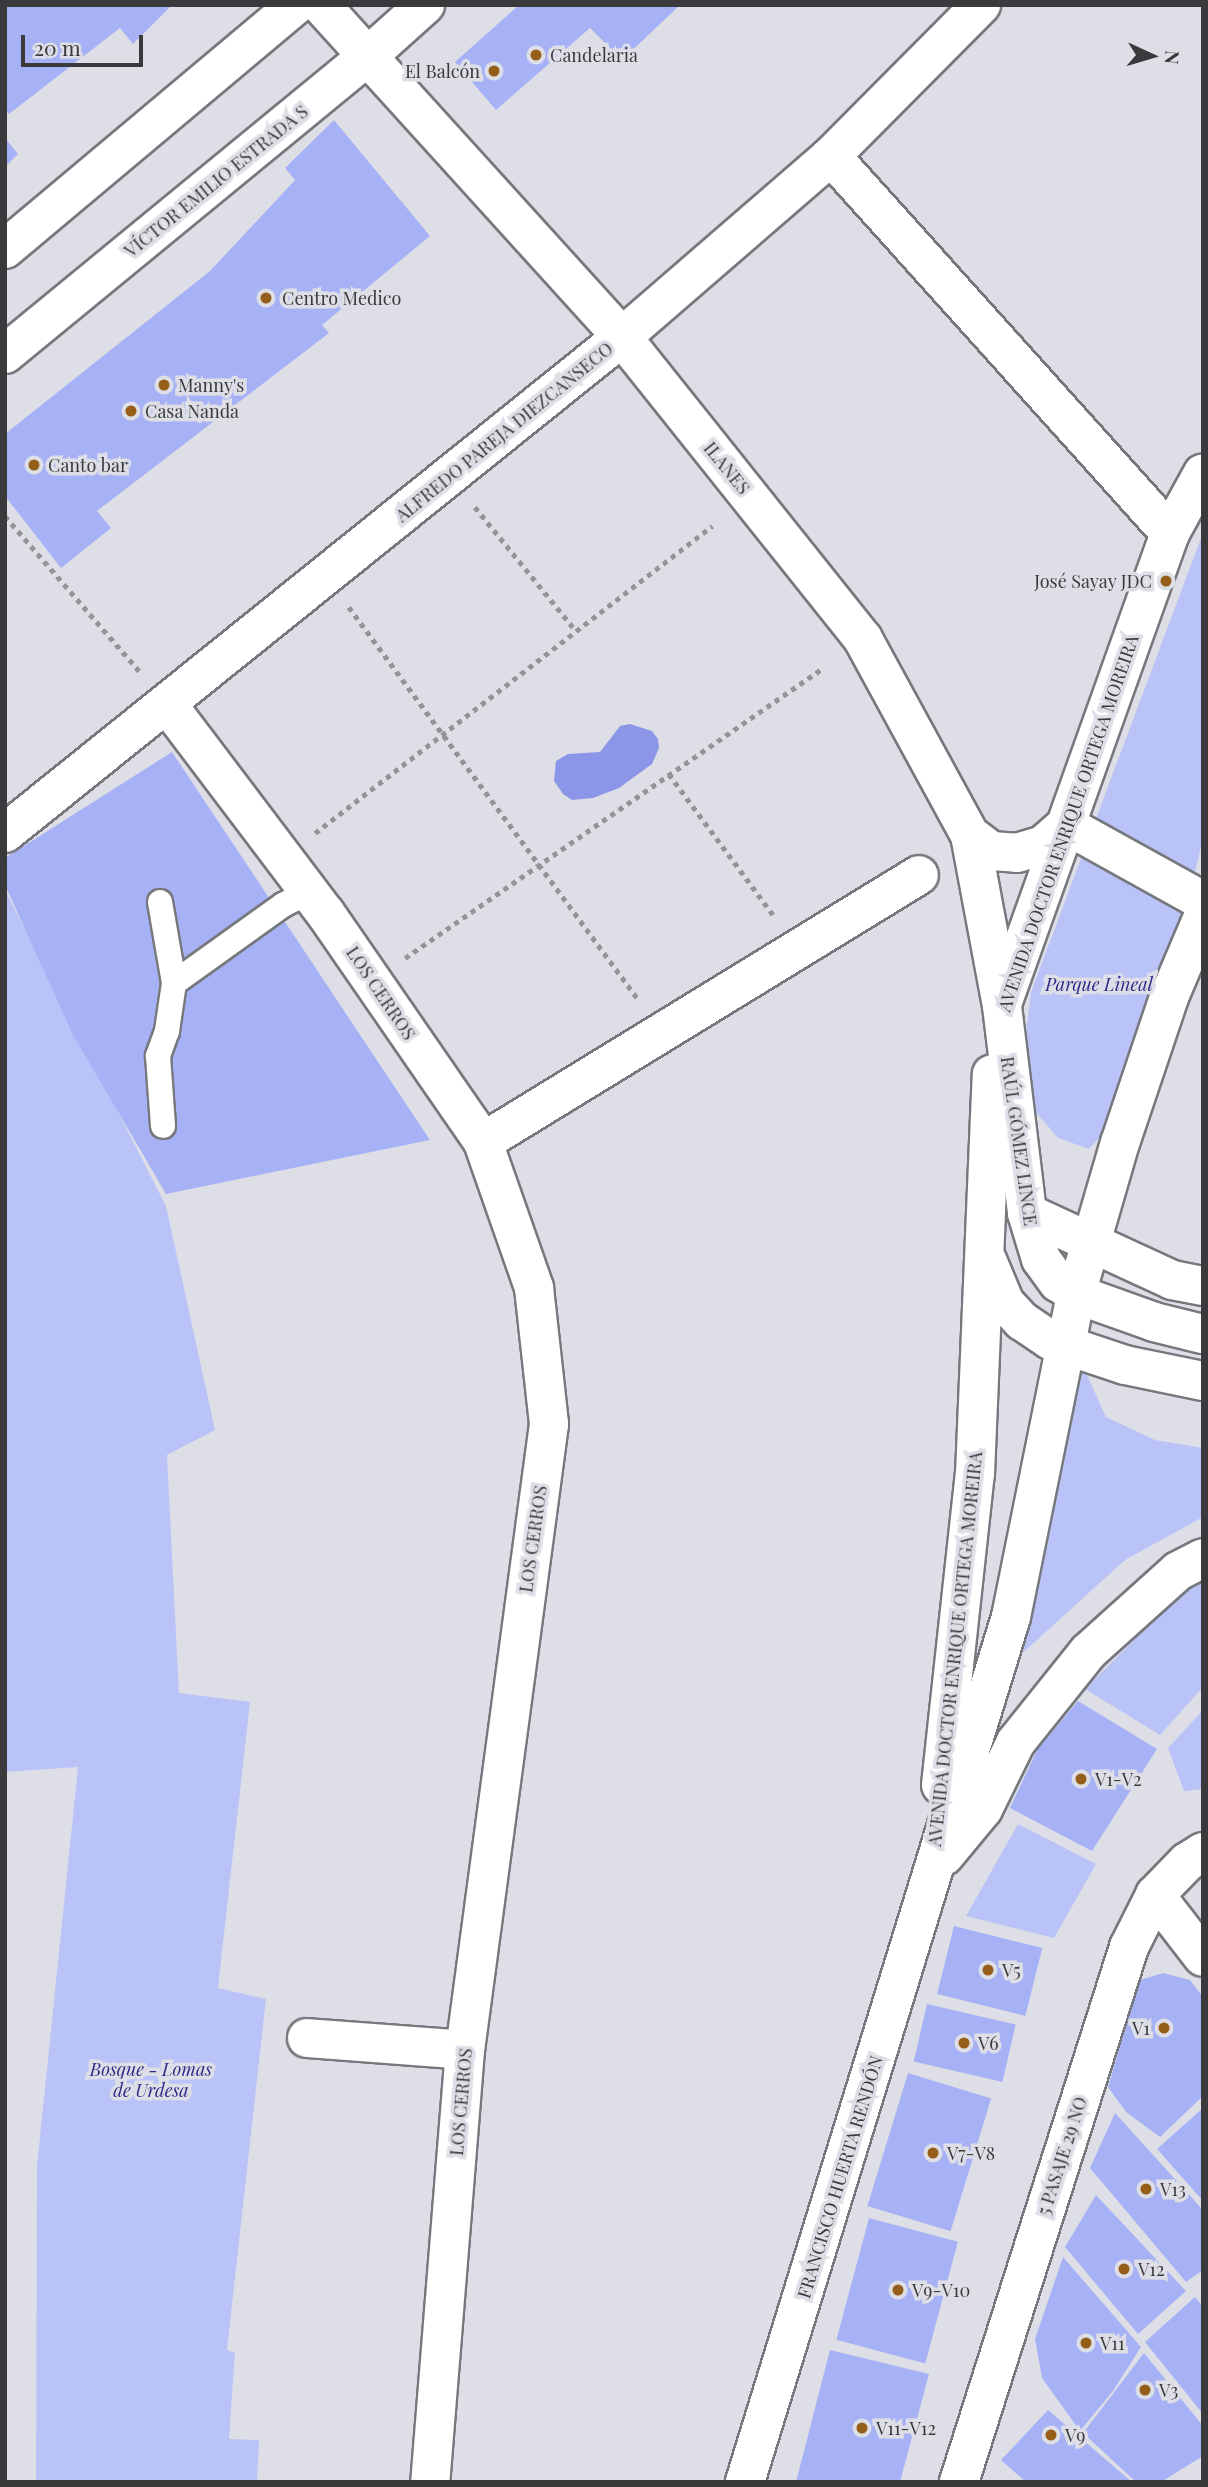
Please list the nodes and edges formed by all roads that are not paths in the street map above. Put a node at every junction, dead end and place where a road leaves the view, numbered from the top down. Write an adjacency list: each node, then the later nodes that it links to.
1 (296, 5): 7 (street)
2 (321, 5): 5 (street, ILANES)
3 (425, 5): 5 (street, VÍCTOR EMILIO ESTRADA S)
4 (981, 5): 6 (street, ALFREDO PAREJA DIEZCANSECO)
5 (367, 57): 8 (street, ILANES); 9 (street, VÍCTOR EMILIO ESTRADA S)
6 (831, 156): 8 (street, ALFREDO PAREJA DIEZCANSECO); 11 (street)
7 (5, 249)
8 (622, 337): 12 (street, ALFREDO PAREJA DIEZCANSECO); 15 (street, ILANES)
9 (5, 354)
10 (1203, 473): 11 (street, AVENIDA DOCTOR ENRIQUE ORTEGA MOREIRA)
11 (1170, 533): 13 (street, AVENIDA DOCTOR ENRIQUE ORTEGA MOREIRA)
12 (167, 704): 14 (street, ALFREDO PAREJA DIEZCANSECO); 17 (street, LOS CERROS)
13 (1066, 825): 15 (street); 18 (street); 22 (street, AVENIDA DOCTOR ENRIQUE ORTEGA MOREIRA)
14 (5, 833)
15 (970, 835): 22 (street, ILANES)
16 (919, 875): 24 (street)
17 (310, 891): 21 (lane); 24 (street, LOS CERROS)
18 (1203, 901)
19 (160, 902): 21 (lane)
20 (1203, 918): 27 (street, AVENIDA DOCTOR ENRIQUE ORTEGA MOREIRA)
21 (174, 983): 23 (lane)
22 (1002, 1006): 25 (street, RAÚL GÓMEZ LINCE); 26 (street, AVENIDA DOCTOR ENRIQUE ORTEGA MOREIRA)
23 (163, 1126)
24 (483, 1142): 41 (street, LOS CERROS)
25 (1027, 1213): 27 (street); 29 (street, RAÚL GÓMEZ LINCE)
26 (983, 1235): 30 (street); 32 (street, AVENIDA DOCTOR ENRIQUE ORTEGA MOREIRA)
27 (1091, 1242): 28 (street); 29 (street, AVENIDA DOCTOR ENRIQUE ORTEGA MOREIRA)
28 (1203, 1286)
29 (1076, 1294): 30 (street); 31 (street, RAÚL GÓMEZ LINCE); 33 (street, AVENIDA DOCTOR ENRIQUE ORTEGA MOREIRA)
30 (1014, 1313): 32 (street); 33 (street)
31 (1203, 1334)
32 (981, 1343): 37 (street, AVENIDA DOCTOR ENRIQUE ORTEGA MOREIRA)
33 (1066, 1347): 34 (street); 37 (street, AVENIDA DOCTOR ENRIQUE ORTEGA MOREIRA)
34 (1203, 1381)
35 (1203, 1558): 37 (street)
36 (1203, 1852): 38 (street, 5 PASAJE 29 NO)
37 (932, 1871): 43 (street, FRANCISCO HUERTA RENDÓN)
38 (1155, 1895): 39 (street); 44 (street, 5 PASAJE 29 NO)
39 (1203, 1957)
40 (307, 2038): 41 (street)
41 (465, 2050): 42 (street, LOS CERROS)
42 (430, 2482)
43 (745, 2482)
44 (958, 2482)

